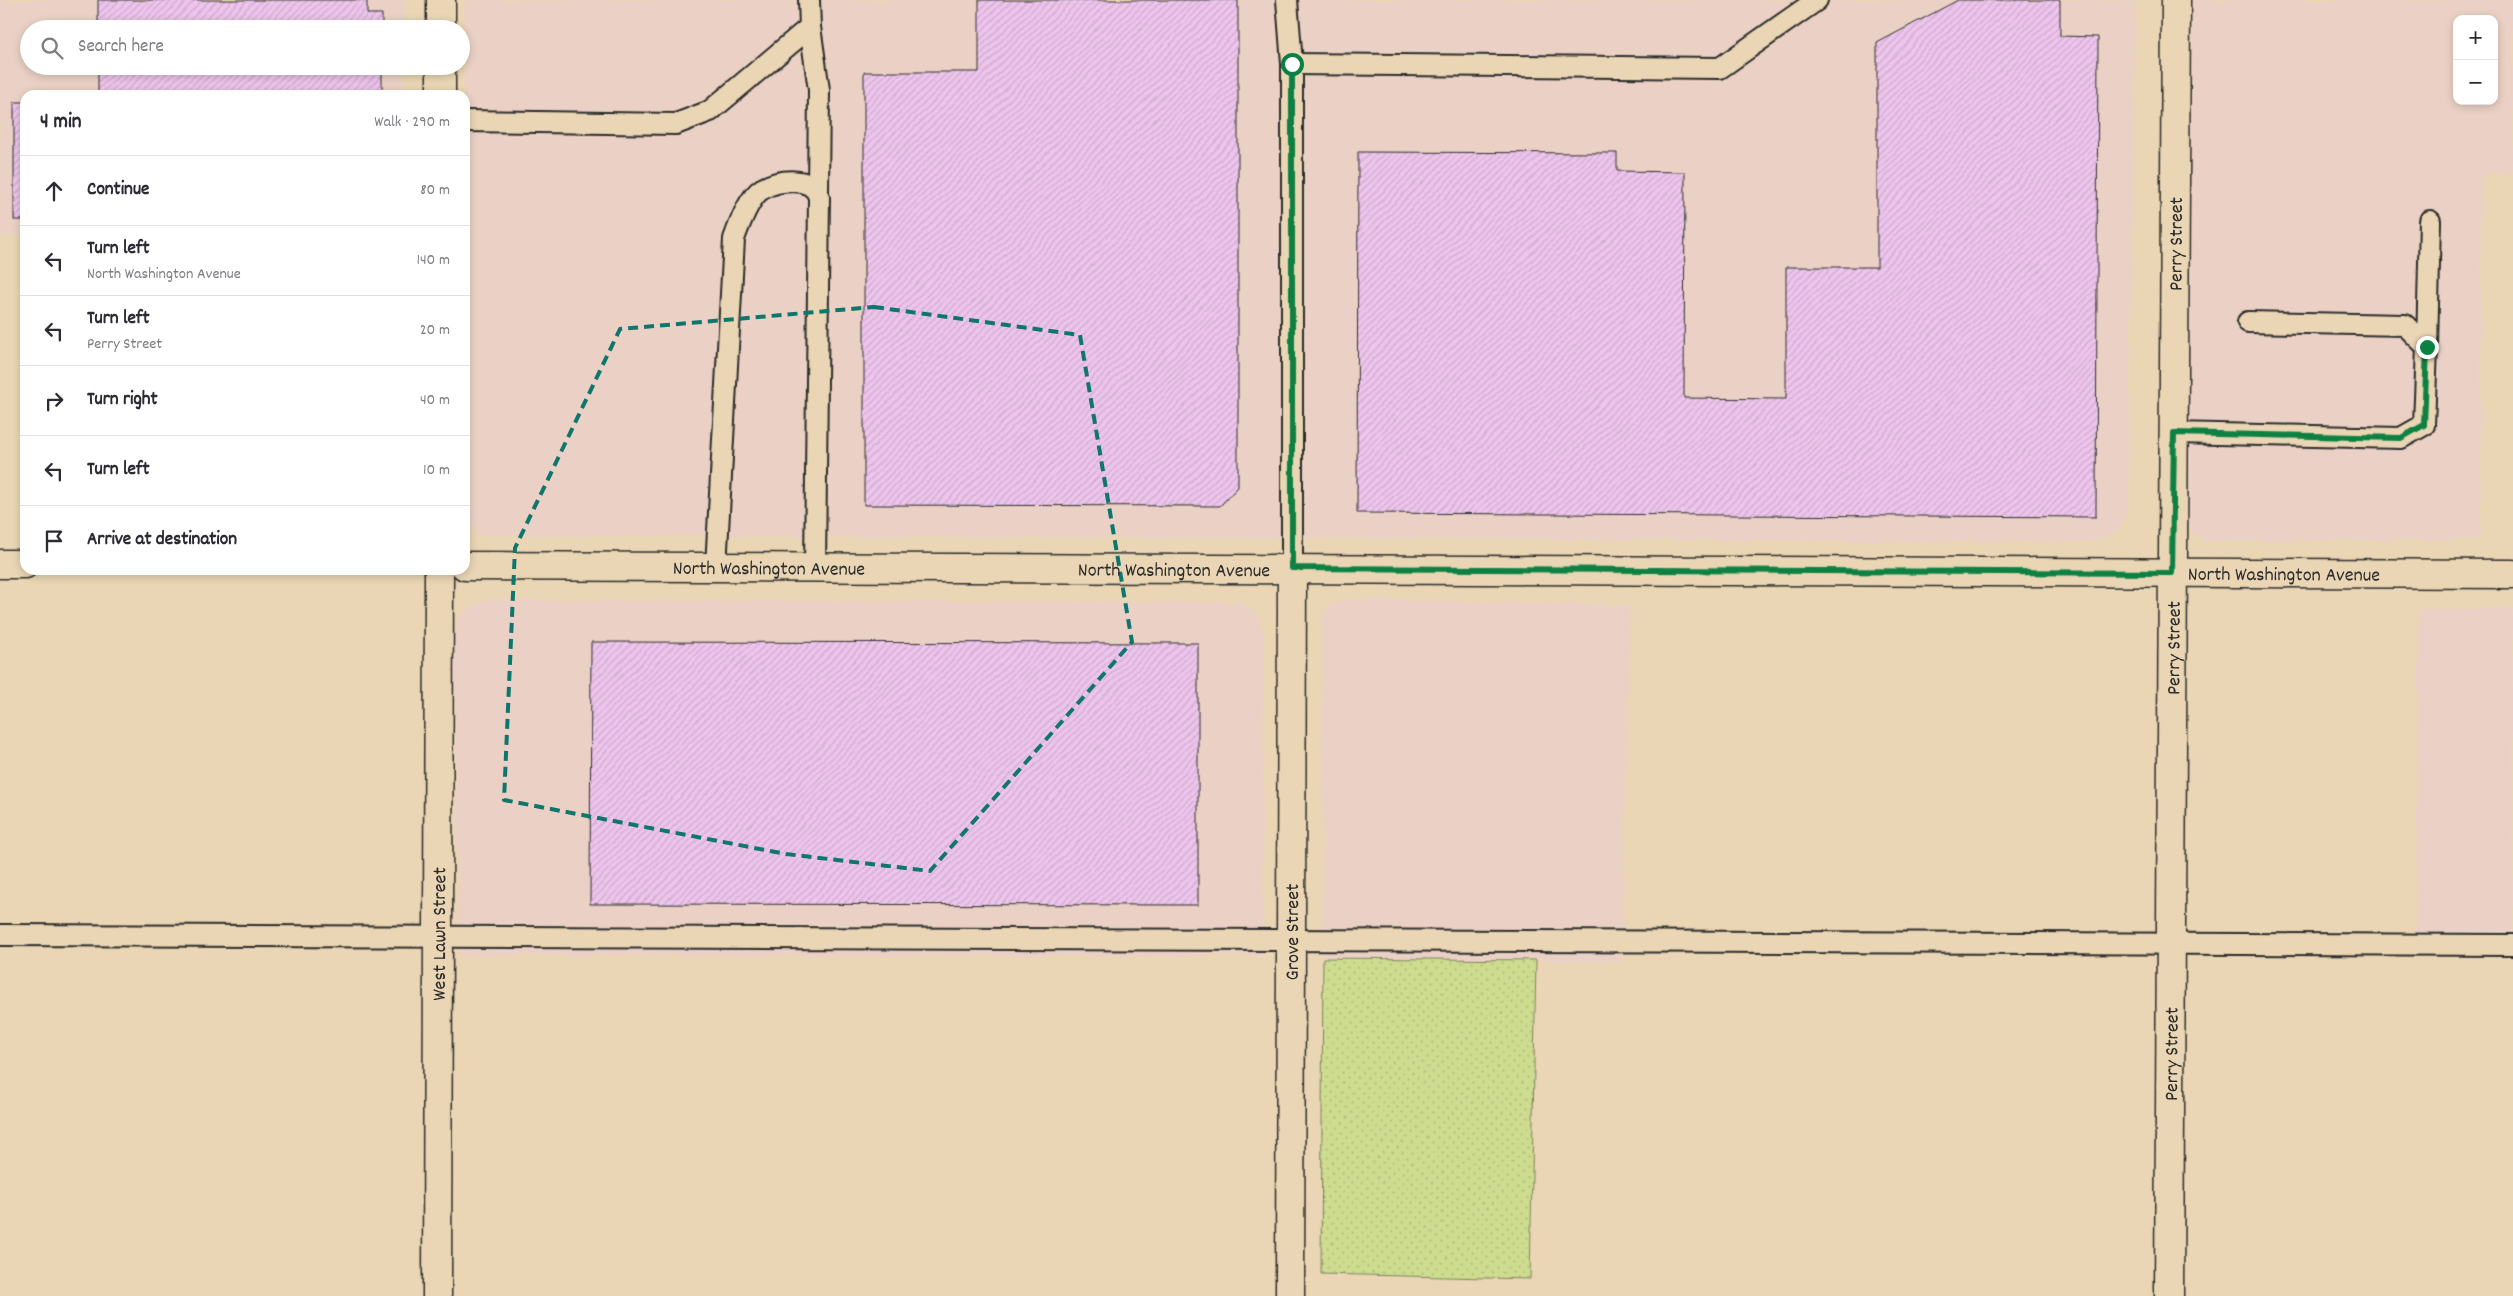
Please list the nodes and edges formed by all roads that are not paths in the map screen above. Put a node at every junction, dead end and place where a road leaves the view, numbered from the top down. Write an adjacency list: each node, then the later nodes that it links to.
1 (441, 0): 6 (street)
2 (809, 0): 7 (lane)
3 (1287, 0): 8 (lane)
4 (1817, 0): 8 (lane)
5 (2176, 0): 16 (street, Perry Street)
6 (441, 20)
7 (810, 28): 11 (lane); 12 (lane)
8 (1292, 64): 22 (lane)
9 (441, 75): 10 (street)
10 (441, 90)
11 (470, 121)
12 (818, 192): 20 (lane); 21 (lane)
13 (2430, 221): 15 (lane)
14 (2248, 322): 15 (lane)
15 (2427, 347): 16 (lane)
16 (2174, 433): 23 (street, Perry Street)
17 (0, 564): 18 (street)
18 (20, 564)
19 (470, 566): 20 (street, North Washington Avenue)
20 (716, 567): 21 (street, North Washington Avenue)
21 (815, 567): 22 (street, North Washington Avenue)
22 (1292, 568): 23 (street, North Washington Avenue); 28 (street, Grove Street)
23 (2172, 573): 24 (street, North Washington Avenue); 29 (street, Perry Street)
24 (2513, 574)
25 (439, 575): 27 (street, West Lawn Street)
26 (0, 935): 27 (lane)
27 (438, 936): 28 (lane); 31 (street, West Lawn Street)
28 (1291, 940): 29 (lane); 32 (street, Grove Street)
29 (2171, 944): 30 (lane); 33 (street, Perry Street)
30 (2513, 946)
31 (437, 1296)
32 (1290, 1296)
33 (2169, 1296)

